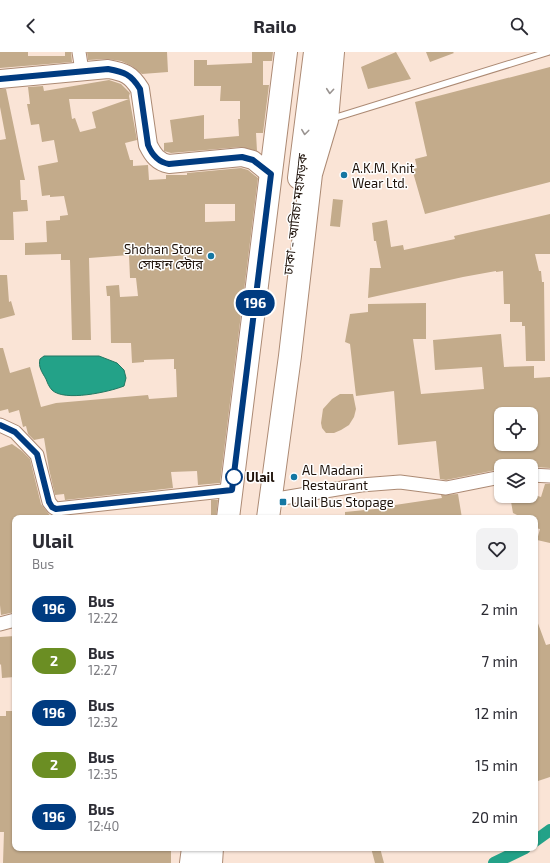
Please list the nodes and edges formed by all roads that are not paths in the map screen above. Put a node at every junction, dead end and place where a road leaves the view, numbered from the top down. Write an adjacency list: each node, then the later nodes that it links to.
1 (79, 52): 7 (street)
2 (286, 52): 10 (highway)
3 (298, 52): 19 (highway, ঢাকা - আরিচা মহাসড়ক)
4 (314, 52): 20 (highway, ঢাকা - আরিচা মহাসড়ক, one-way to 20)
5 (333, 52): 9 (highway, one-way to 9)
6 (548, 52): 9 (lane)
7 (82, 71): 8 (street); 10 (street)
8 (0, 79)
9 (327, 120): 16 (highway)
10 (271, 174): 15 (highway)
11 (0, 425): 17 (street)
12 (538, 475): 13 (street)
13 (550, 476)
14 (494, 478): 16 (street)
15 (232, 490): 17 (street); 18 (highway)
16 (269, 509)
17 (57, 513)
18 (228, 515)
19 (241, 515)
20 (256, 515)
21 (12, 621): 22 (street)
22 (0, 624)
23 (193, 851): 25 (highway)
24 (212, 851): 26 (highway)
25 (191, 863)
26 (211, 863)

